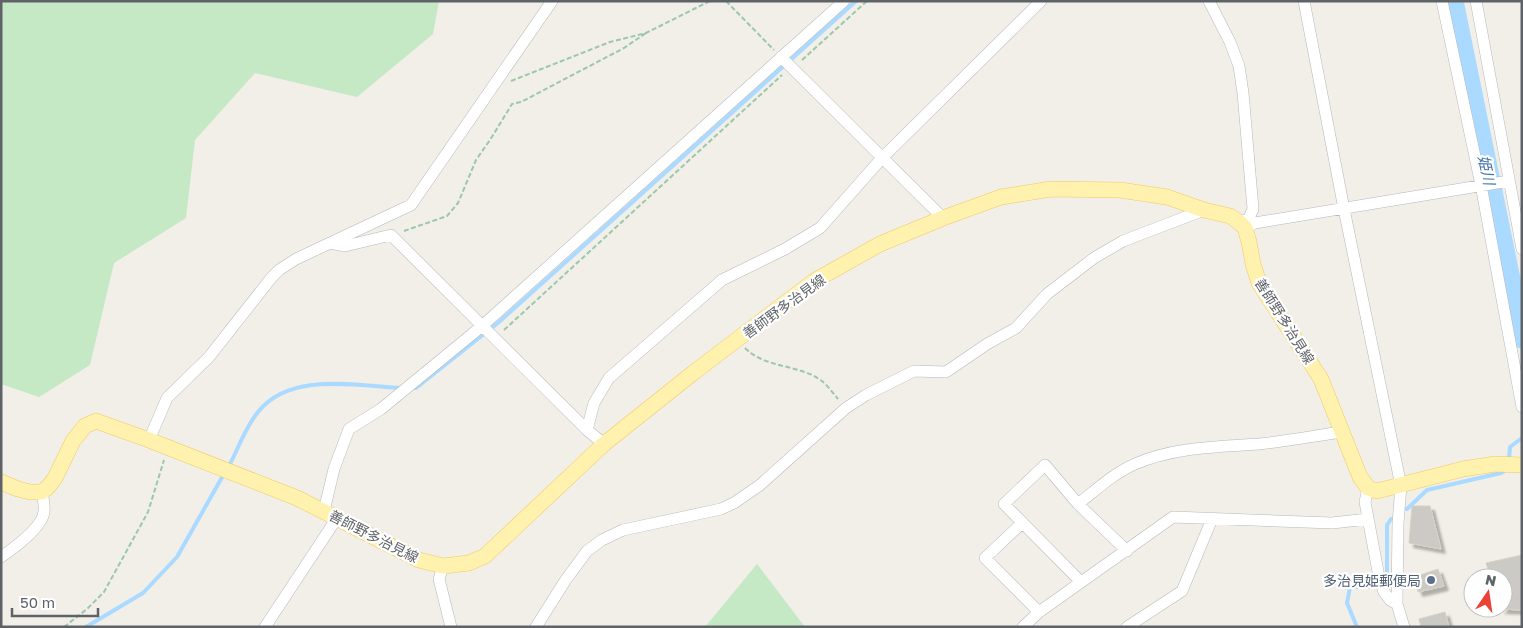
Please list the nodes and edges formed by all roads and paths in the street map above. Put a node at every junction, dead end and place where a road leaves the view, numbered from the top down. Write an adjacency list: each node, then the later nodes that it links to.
1 (552, 1): 14 (street)
2 (710, 1): 11 (path)
3 (726, 1): 12 (path)
4 (844, 1): 12 (street)
5 (867, 1): 13 (path)
6 (1041, 1): 15 (street)
7 (1209, 1): 21 (street)
8 (1304, 1): 18 (street)
9 (1442, 1): 17 (street)
10 (1476, 1): 16 (street)
11 (646, 33): 14 (path); 22 (path)
12 (781, 57): 13 (street); 25 (street)
13 (792, 68): 15 (street); 26 (path)
14 (495, 83): 23 (street)
15 (882, 158): 20 (street); 30 (street)
16 (1509, 181): 17 (street); 24 (street)
17 (1481, 185): 18 (street); 28 (street)
18 (1344, 209): 21 (street); 37 (street)
19 (1204, 210): 20 (main road, 善師野多治見線); 21 (main road, 善師野多治見線); 29 (street)
20 (943, 218): 27 (main road, 善師野多治見線)
21 (1243, 226): 31 (main road, 善師野多治見線)
22 (392, 235): 23 (street); 25 (street)
23 (330, 243): 32 (street)
24 (1522, 249)
25 (482, 326): 26 (street); 41 (street)
26 (494, 338): 30 (street)
27 (737, 340): 29 (path); 33 (main road, 善師野多治見線)
28 (1522, 407)
29 (846, 408): 54 (street)
30 (587, 430): 33 (street)
31 (1342, 432): 38 (main road, 善師野多治見線); 40 (street)
32 (149, 440): 34 (main road, 善師野多治見線); 39 (main road, 善師野多治見線)
33 (604, 444): 47 (main road, 善師野多治見線)
34 (168, 448): 41 (main road, 善師野多治見線); 51 (path)
35 (1522, 464): 37 (main road)
36 (1, 482): 39 (main road)
37 (1401, 486): 38 (main road); 49 (street)
38 (1368, 488): 43 (street)
39 (42, 492): 46 (street)
40 (1078, 504): 44 (street); 45 (street)
41 (331, 515): 47 (main road, 善師野多治見線); 52 (street)
42 (1212, 519): 43 (street); 45 (street); 56 (street)
43 (1368, 519): 49 (street)
44 (1022, 523): 48 (street); 50 (street)
45 (1127, 551): 48 (street)
46 (1, 557)
47 (443, 566): 53 (street)
48 (1081, 582): 50 (street)
49 (1397, 604): 57 (street)
50 (1039, 612): 55 (street)
51 (64, 627)
52 (265, 627)
53 (451, 627)
54 (536, 627)
55 (1023, 627)
56 (1127, 627)
57 (1404, 627)

